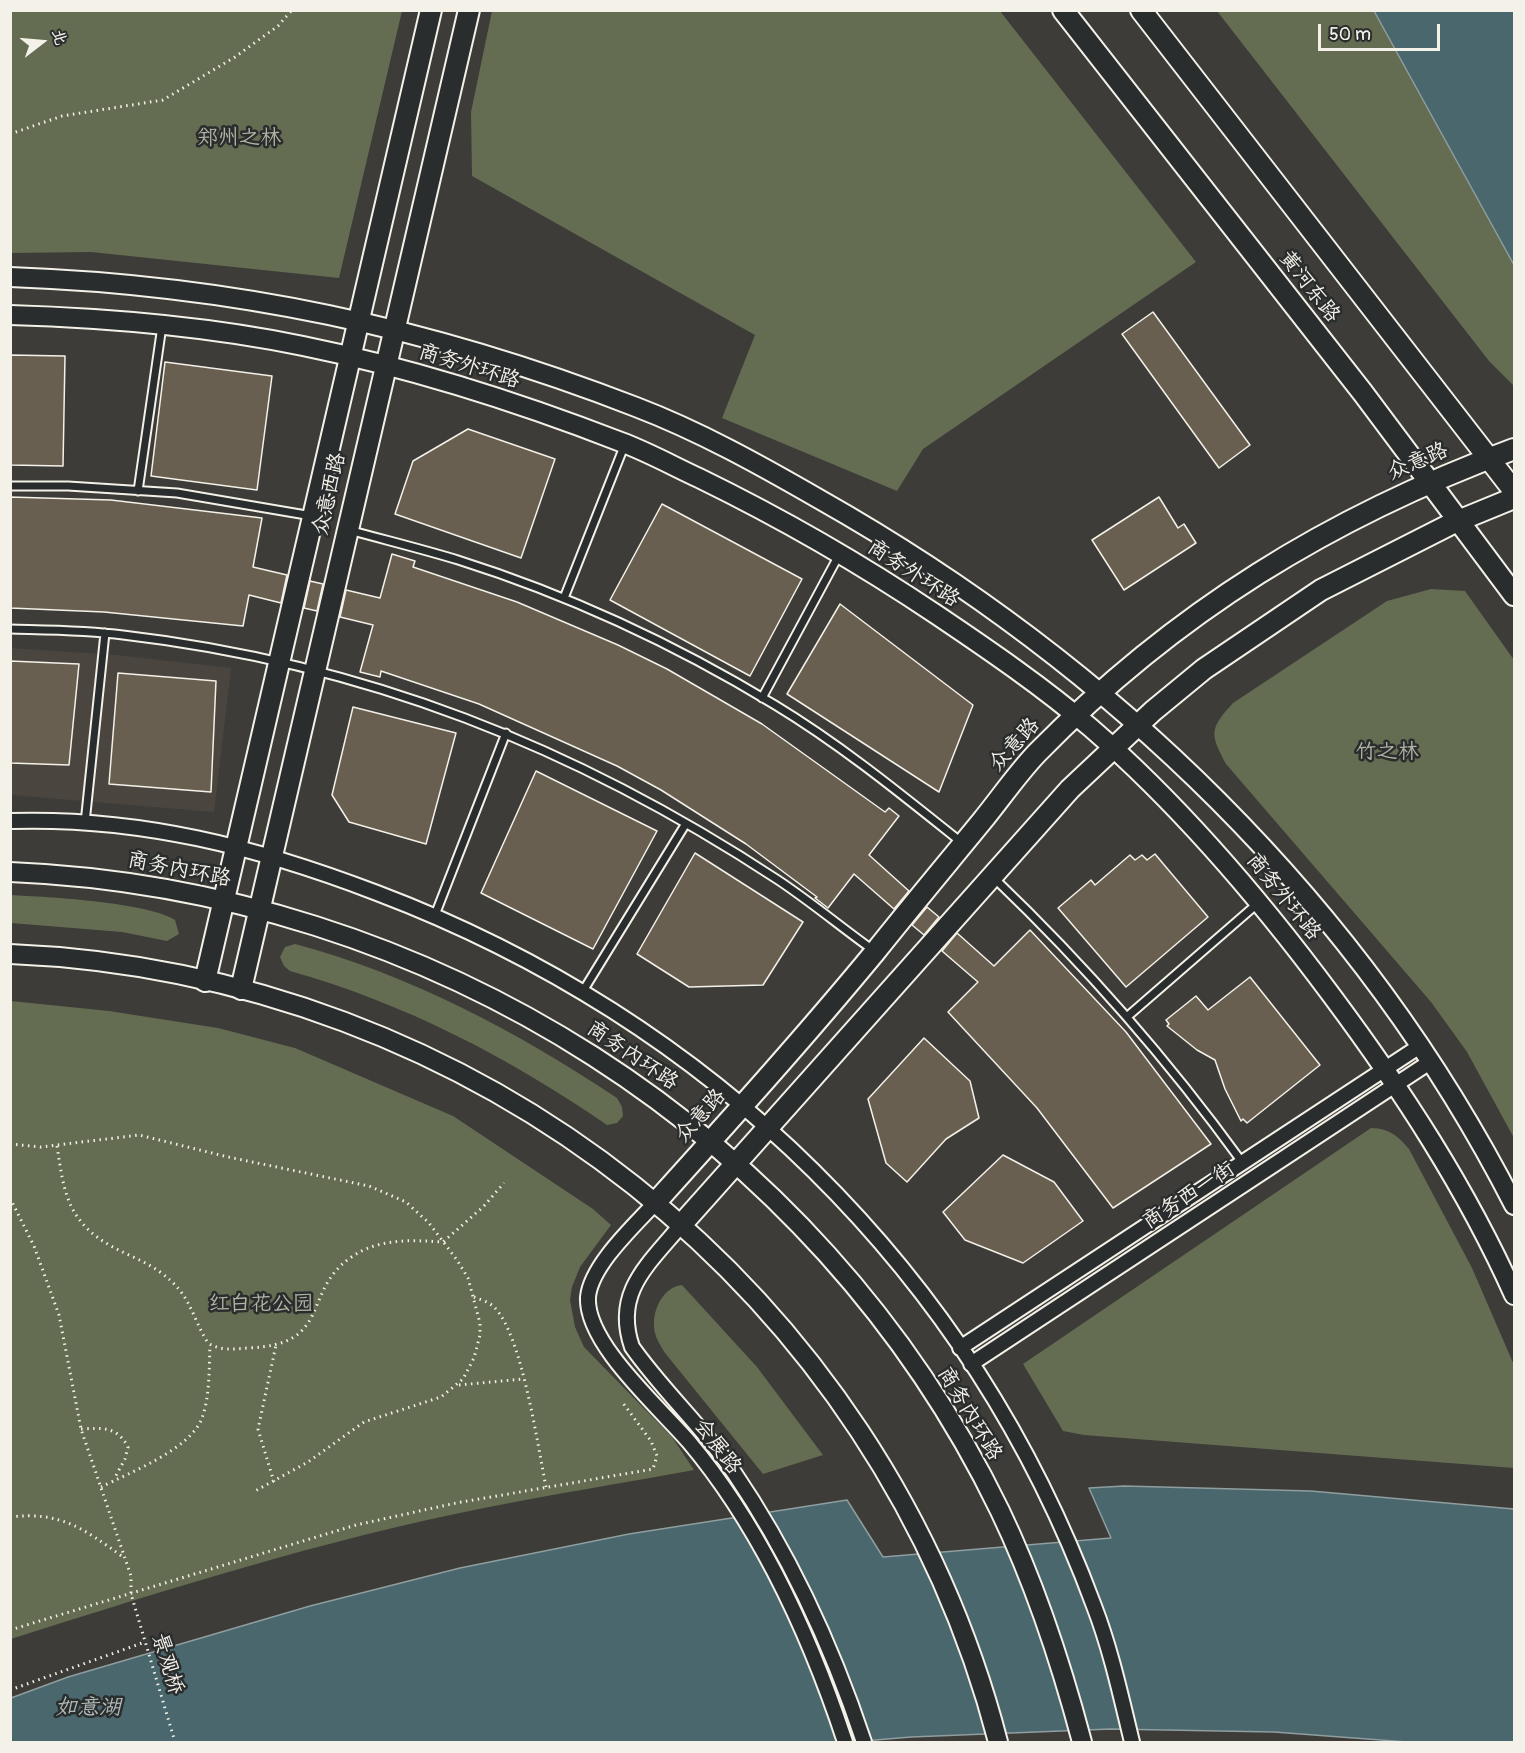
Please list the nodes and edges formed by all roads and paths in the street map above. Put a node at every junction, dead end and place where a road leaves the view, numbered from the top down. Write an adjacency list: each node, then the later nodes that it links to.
1 (292, 10): 6 (path)
2 (431, 10): 9 (main road, 众意西路)
3 (469, 10): 11 (main road, 众意西路)
4 (1063, 10): 17 (main road, 黄河东路)
5 (1141, 10): 16 (main road, 黄河东路)
6 (10, 134)
7 (10, 277): 9 (street, 商务外环路)
8 (10, 315): 10 (street, 商务外环路)
9 (358, 320): 11 (street, 商务外环路); 12 (main road, 众意西路)
10 (162, 326): 12 (street, 商务外环路); 19 (lane)
11 (394, 329): 13 (main road, 众意西路); 32 (street, 商务外环路)
12 (349, 357): 13 (street, 商务外环路); 22 (main road, 众意西路)
13 (385, 366): 14 (street, 商务外环路); 24 (main road, 众意西路)
14 (625, 443): 25 (street, 商务外环路); 27 (lane)
15 (1515, 449): 16 (main road, 众意路)
16 (1489, 458): 17 (main road, 众意路); 20 (main road, 黄河东路)
17 (1431, 482): 23 (main road, 黄河东路); 32 (main road, 众意路)
18 (10, 486): 19 (lane)
19 (138, 491): 22 (lane)
20 (1515, 491)
21 (1515, 498): 23 (main road)
22 (312, 516): 30 (main road, 众意西路)
23 (1460, 520): 26 (main road, 黄河东路); 35 (main road)
24 (346, 530): 27 (lane); 31 (main road, 众意西路)
25 (840, 554): 33 (lane); 34 (street, 商务外环路)
26 (1515, 595)
27 (564, 598): 33 (lane)
28 (10, 629): 29 (lane)
29 (105, 633): 30 (lane); 39 (lane)
30 (279, 662): 31 (lane); 42 (main road, 众意西路)
31 (314, 670): 36 (lane); 43 (main road, 众意西路)
32 (1102, 693): 34 (main road, 众意路); 35 (street, 商务外环路)
33 (762, 698): 41 (lane)
34 (1076, 717): 37 (street, 商务外环路); 41 (main road, 众意路)
35 (1138, 725): 37 (main road); 56 (street, 商务外环路)
36 (506, 733): 40 (lane); 49 (lane)
37 (1112, 748): 45 (main road); 47 (street, 商务外环路)
38 (10, 821): 39 (street)
39 (85, 823): 42 (street)
40 (686, 825): 50 (lane); 54 (lane)
41 (963, 844): 50 (main road, 众意路)
42 (236, 846): 43 (street); 46 (main road, 众意西路)
43 (272, 855): 48 (main road, 众意西路); 49 (street)
44 (10, 872): 46 (street, 商务内环路)
45 (992, 877): 55 (lane); 61 (main road)
46 (224, 901): 48 (street, 商务内环路); 52 (main road, 众意西路)
47 (1259, 902): 55 (lane); 58 (street, 商务外环路)
48 (260, 909): 53 (main road, 众意西路); 62 (street, 商务内环路)
49 (435, 915): 54 (street)
50 (875, 952): 60 (main road, 众意路)
51 (10, 954): 52 (street)
52 (206, 981): 53 (street)
53 (241, 989): 69 (street)
54 (584, 991): 60 (street)
55 (1128, 1016): 65 (lane)
56 (1420, 1046): 57 (street, 商务外环路); 58 (street, 商务西一街)
57 (1431, 1062): 59 (street, 商务西一街); 70 (street, 商务外环路)
58 (1384, 1069): 59 (street, 商务外环路); 65 (street, 商务西一街)
59 (1395, 1086): 73 (street, 商务外环路); 78 (street, 商务西一街)
60 (743, 1105): 61 (street); 62 (main road, 众意路)
61 (768, 1128): 66 (main road); 77 (street)
62 (710, 1142): 66 (street, 商务内环路); 69 (main road, 众意路)
63 (10, 1144): 64 (path)
64 (57, 1146): 72 (path); 75 (path)
65 (1242, 1162): 77 (street, 商务西一街)
66 (735, 1165): 71 (main road); 98 (street, 商务内环路)
67 (504, 1183): 72 (path)
68 (10, 1198): 82 (path, 景观桥)
69 (656, 1202): 71 (street); 95 (street, 会展路)
70 (1515, 1205)
71 (681, 1225): 96 (street, 会展路); 97 (street)
72 (443, 1242): 74 (path); 76 (path)
73 (1515, 1295)
74 (474, 1297): 79 (path); 80 (path)
75 (210, 1345): 76 (path); 83 (path)
76 (276, 1345): 84 (path)
77 (960, 1348): 78 (street)
78 (971, 1364): 99 (street)
79 (523, 1379): 80 (path); 86 (path)
80 (457, 1385): 84 (path)
81 (623, 1403): 86 (path)
82 (81, 1429): 83 (path); 85 (path, 景观桥)
83 (114, 1480): 85 (path)
84 (274, 1482): 87 (path)
85 (101, 1487): 89 (path, 景观桥)
86 (546, 1487): 90 (path)
87 (255, 1491)
88 (10, 1516): 89 (path)
89 (125, 1558): 90 (path, 景观桥)
90 (131, 1594): 91 (path); 92 (path, 景观桥)
91 (10, 1630)
92 (145, 1642): 93 (path); 94 (path, 景观桥)
93 (10, 1690)
94 (175, 1743)
95 (845, 1743)
96 (864, 1743)
97 (998, 1743)
98 (1082, 1743)
99 (1132, 1743)

